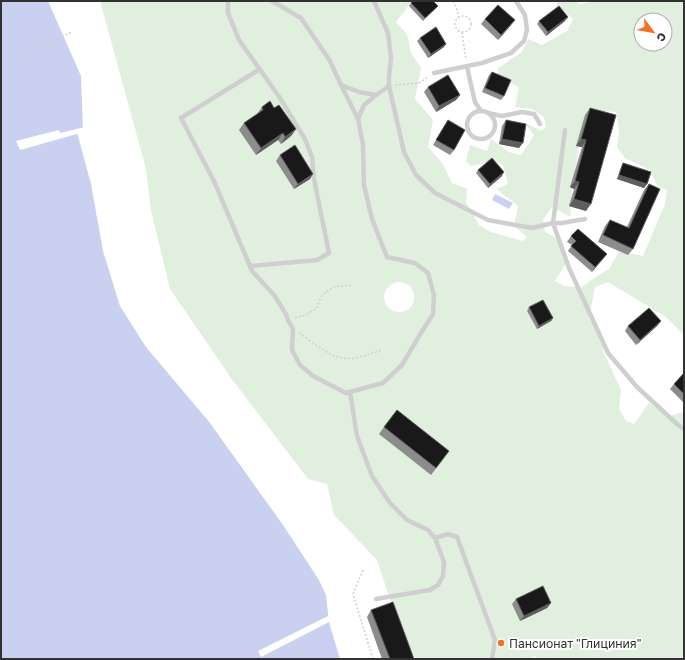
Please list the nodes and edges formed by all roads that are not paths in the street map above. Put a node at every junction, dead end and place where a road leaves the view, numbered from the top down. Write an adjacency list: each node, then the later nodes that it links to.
1 (228, 1): 6 (lane)
2 (272, 1): 8 (lane)
3 (374, 1): 9 (lane)
4 (516, 1): 5 (lane)
5 (467, 67): 7 (lane); 11 (lane)
6 (260, 69): 18 (lane); 18 (lane)
7 (434, 73)
8 (341, 85): 10 (lane); 13 (lane)
9 (389, 86): 10 (lane); 17 (lane)
10 (376, 95): 13 (lane)
11 (481, 111): 12 (lane); 12 (lane)
12 (488, 113): 14 (lane)
13 (358, 119): 19 (lane)
14 (540, 124)
15 (565, 130): 17 (lane)
16 (585, 219): 17 (lane)
17 (553, 223): 20 (lane)
18 (250, 266): 19 (lane)
19 (350, 392): 21 (lane)
20 (684, 429)
21 (435, 538): 22 (lane); 23 (lane)
22 (376, 599)
23 (492, 659)

